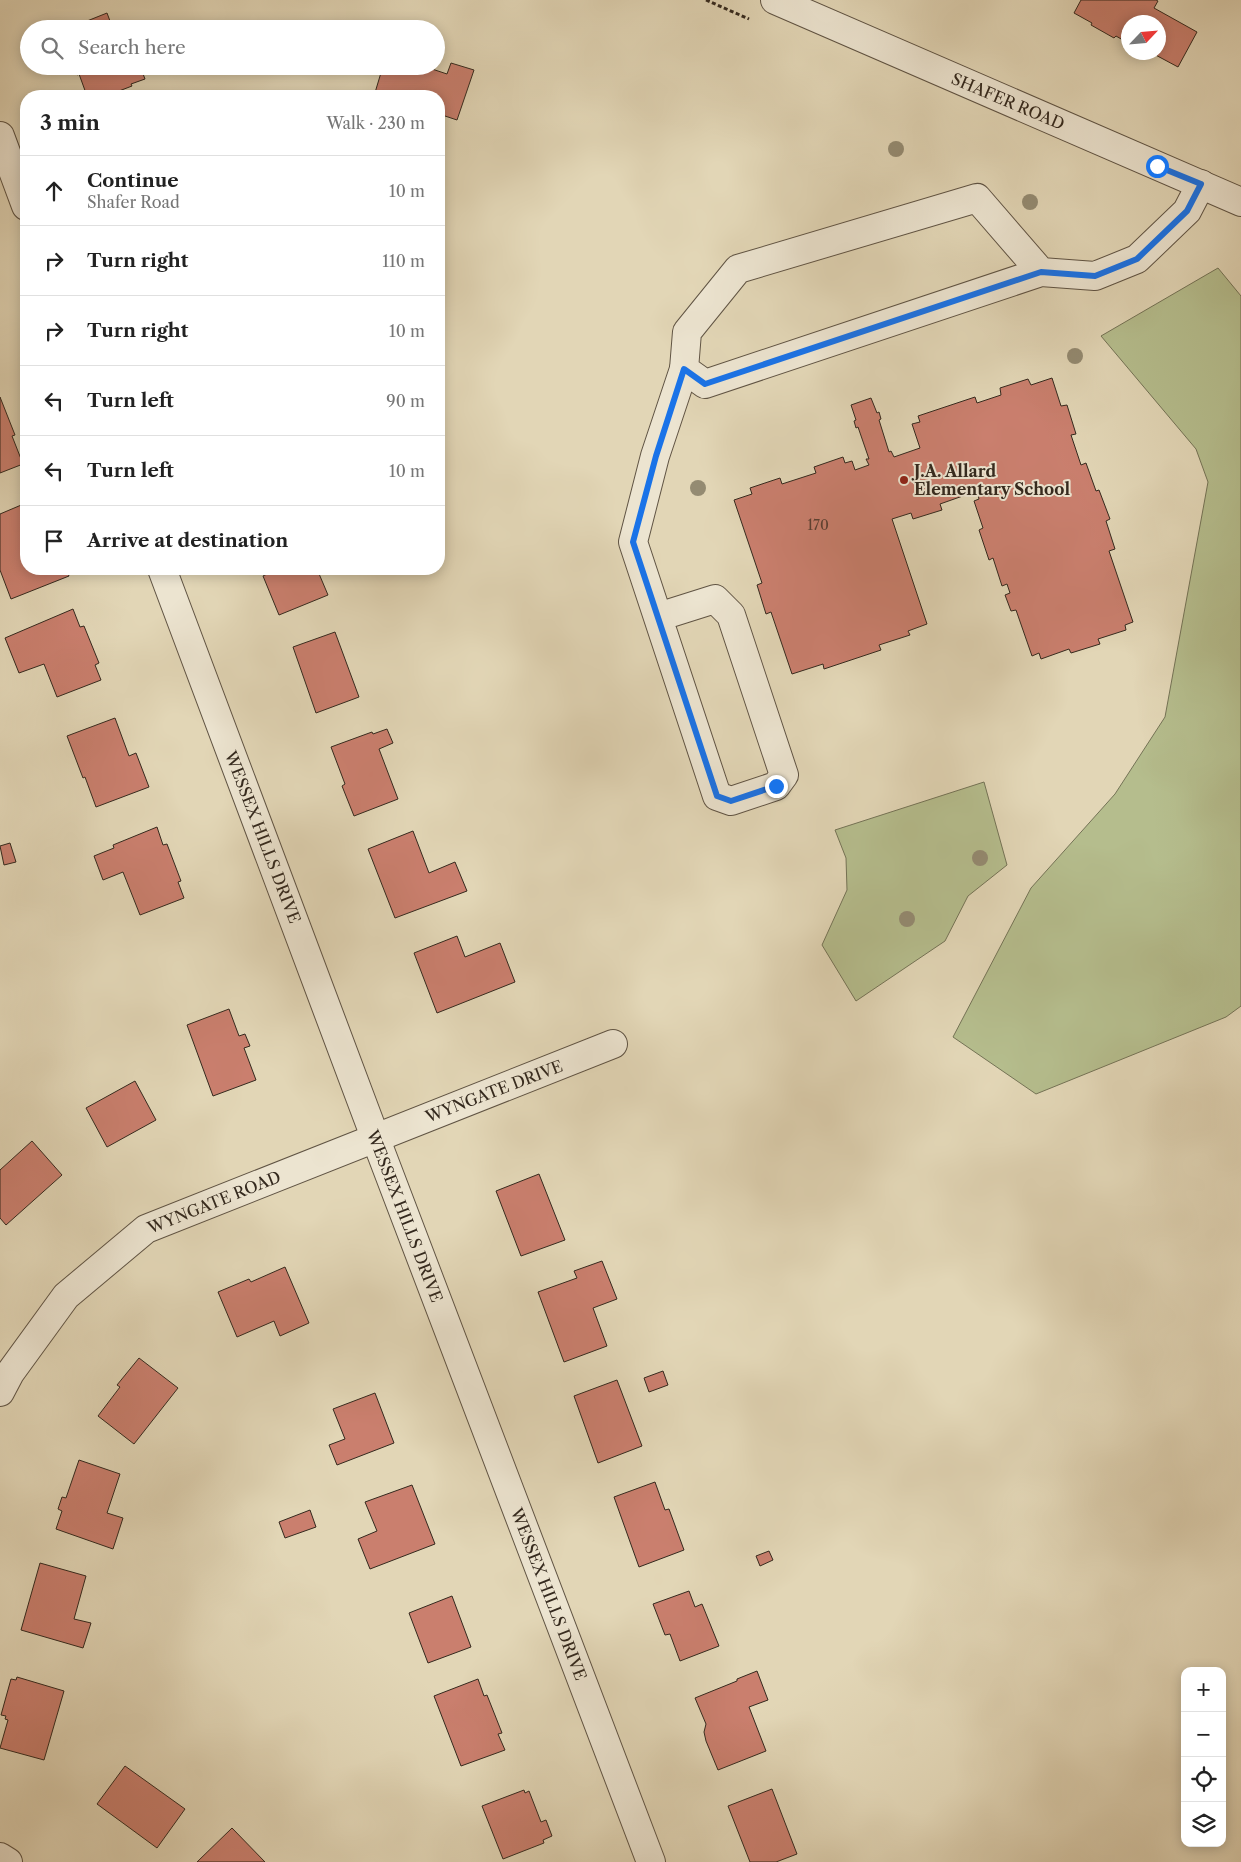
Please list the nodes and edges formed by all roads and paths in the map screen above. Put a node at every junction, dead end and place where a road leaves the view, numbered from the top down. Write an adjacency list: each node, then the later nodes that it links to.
1 (775, 0): 3 (street, SHAFER ROAD)
2 (0, 136): 4 (street)
3 (1201, 184): 5 (street, SHAFER ROAD); 6 (street)
4 (20, 190)
5 (1241, 202)
6 (1041, 272): 7 (street); 7 (street)
7 (684, 369): 9 (street)
8 (164, 575): 11 (street, WESSEX HILLS DRIVE)
9 (658, 617): 9 (street)
10 (613, 1044): 11 (street, WYNGATE DRIVE)
11 (375, 1137): 12 (street, WYNGATE ROAD); 15 (street, WESSEX HILLS DRIVE)
12 (0, 1392)
13 (0, 1857): 14 (street)
14 (8, 1862)
15 (651, 1862)

